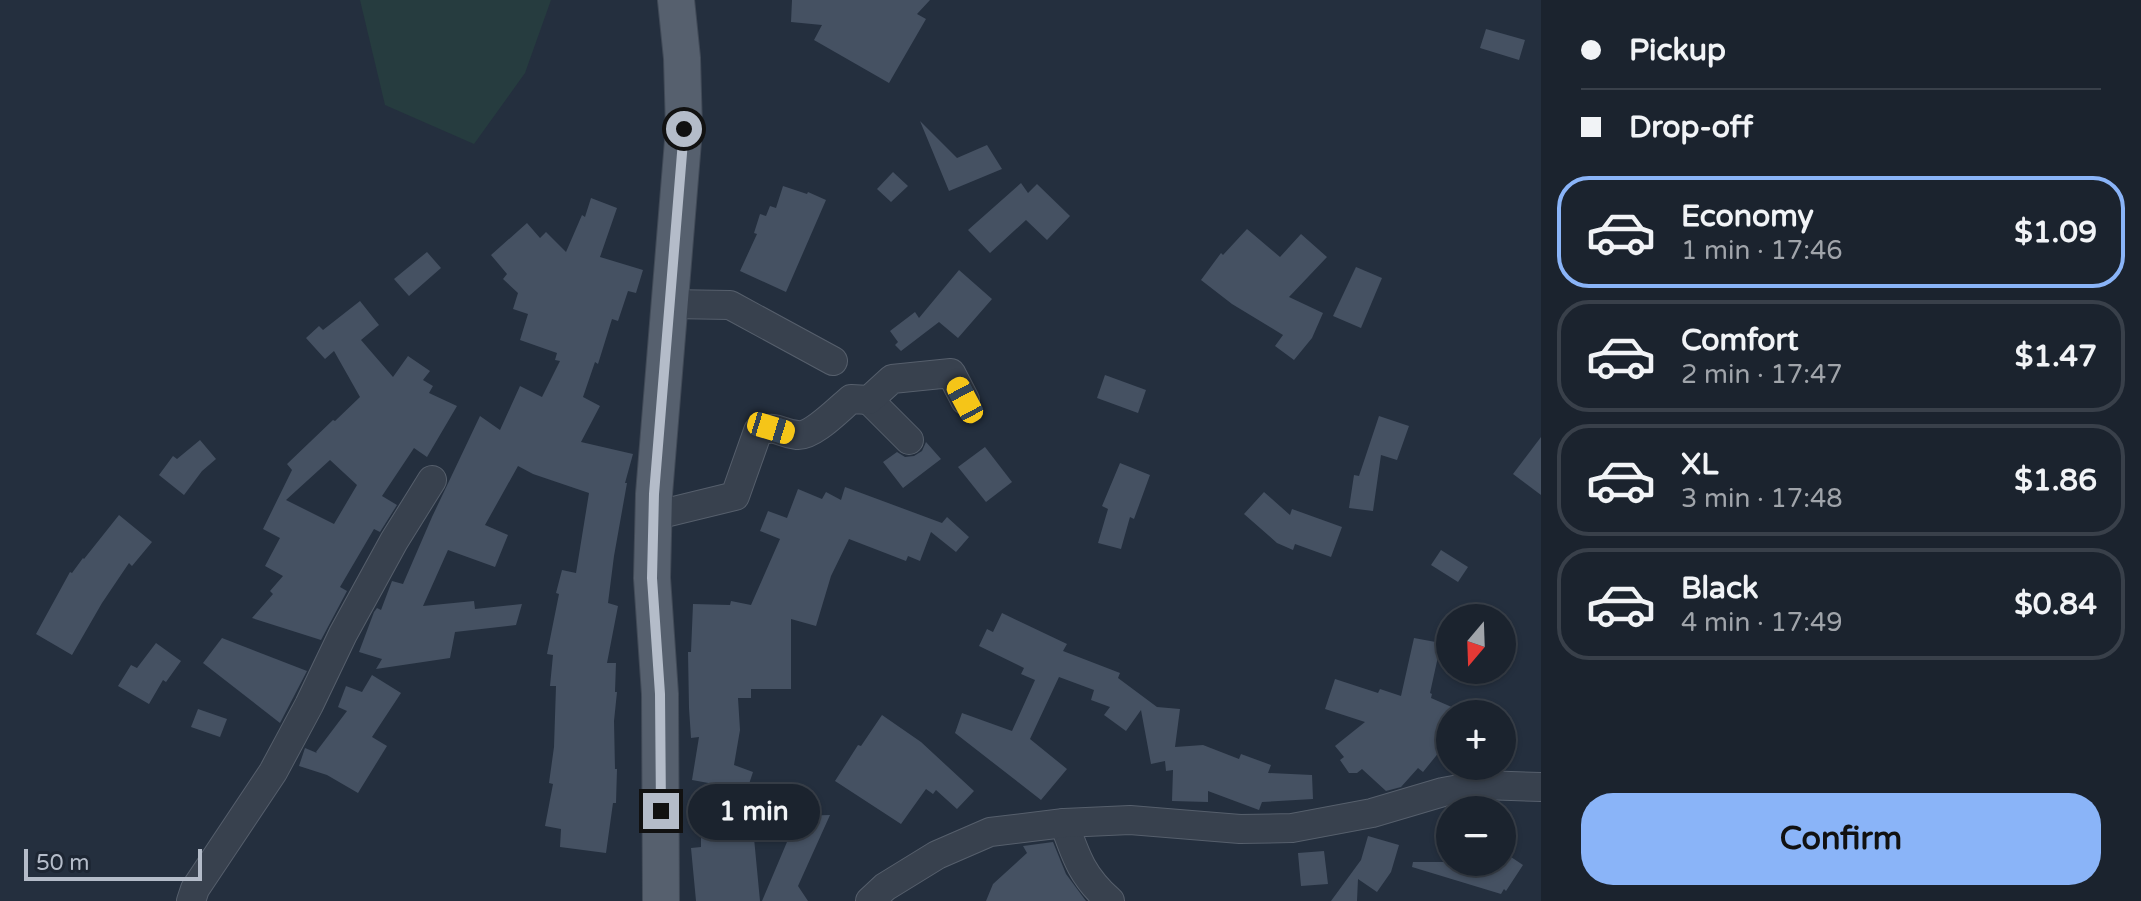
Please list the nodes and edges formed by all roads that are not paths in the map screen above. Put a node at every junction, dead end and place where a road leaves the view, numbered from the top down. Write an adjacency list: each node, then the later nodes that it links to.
1 (676, 0): 2 (main road)
2 (669, 304): 3 (street); 8 (main road)
3 (833, 361)
4 (869, 400): 5 (street); 6 (street); 8 (street)
5 (965, 400)
6 (909, 440)
7 (432, 480): 12 (street)
8 (653, 516): 11 (main road)
9 (1541, 787): 10 (street)
10 (1064, 823): 13 (street); 14 (street)
11 (659, 900)
12 (191, 901)
13 (870, 901)
14 (1110, 901)

